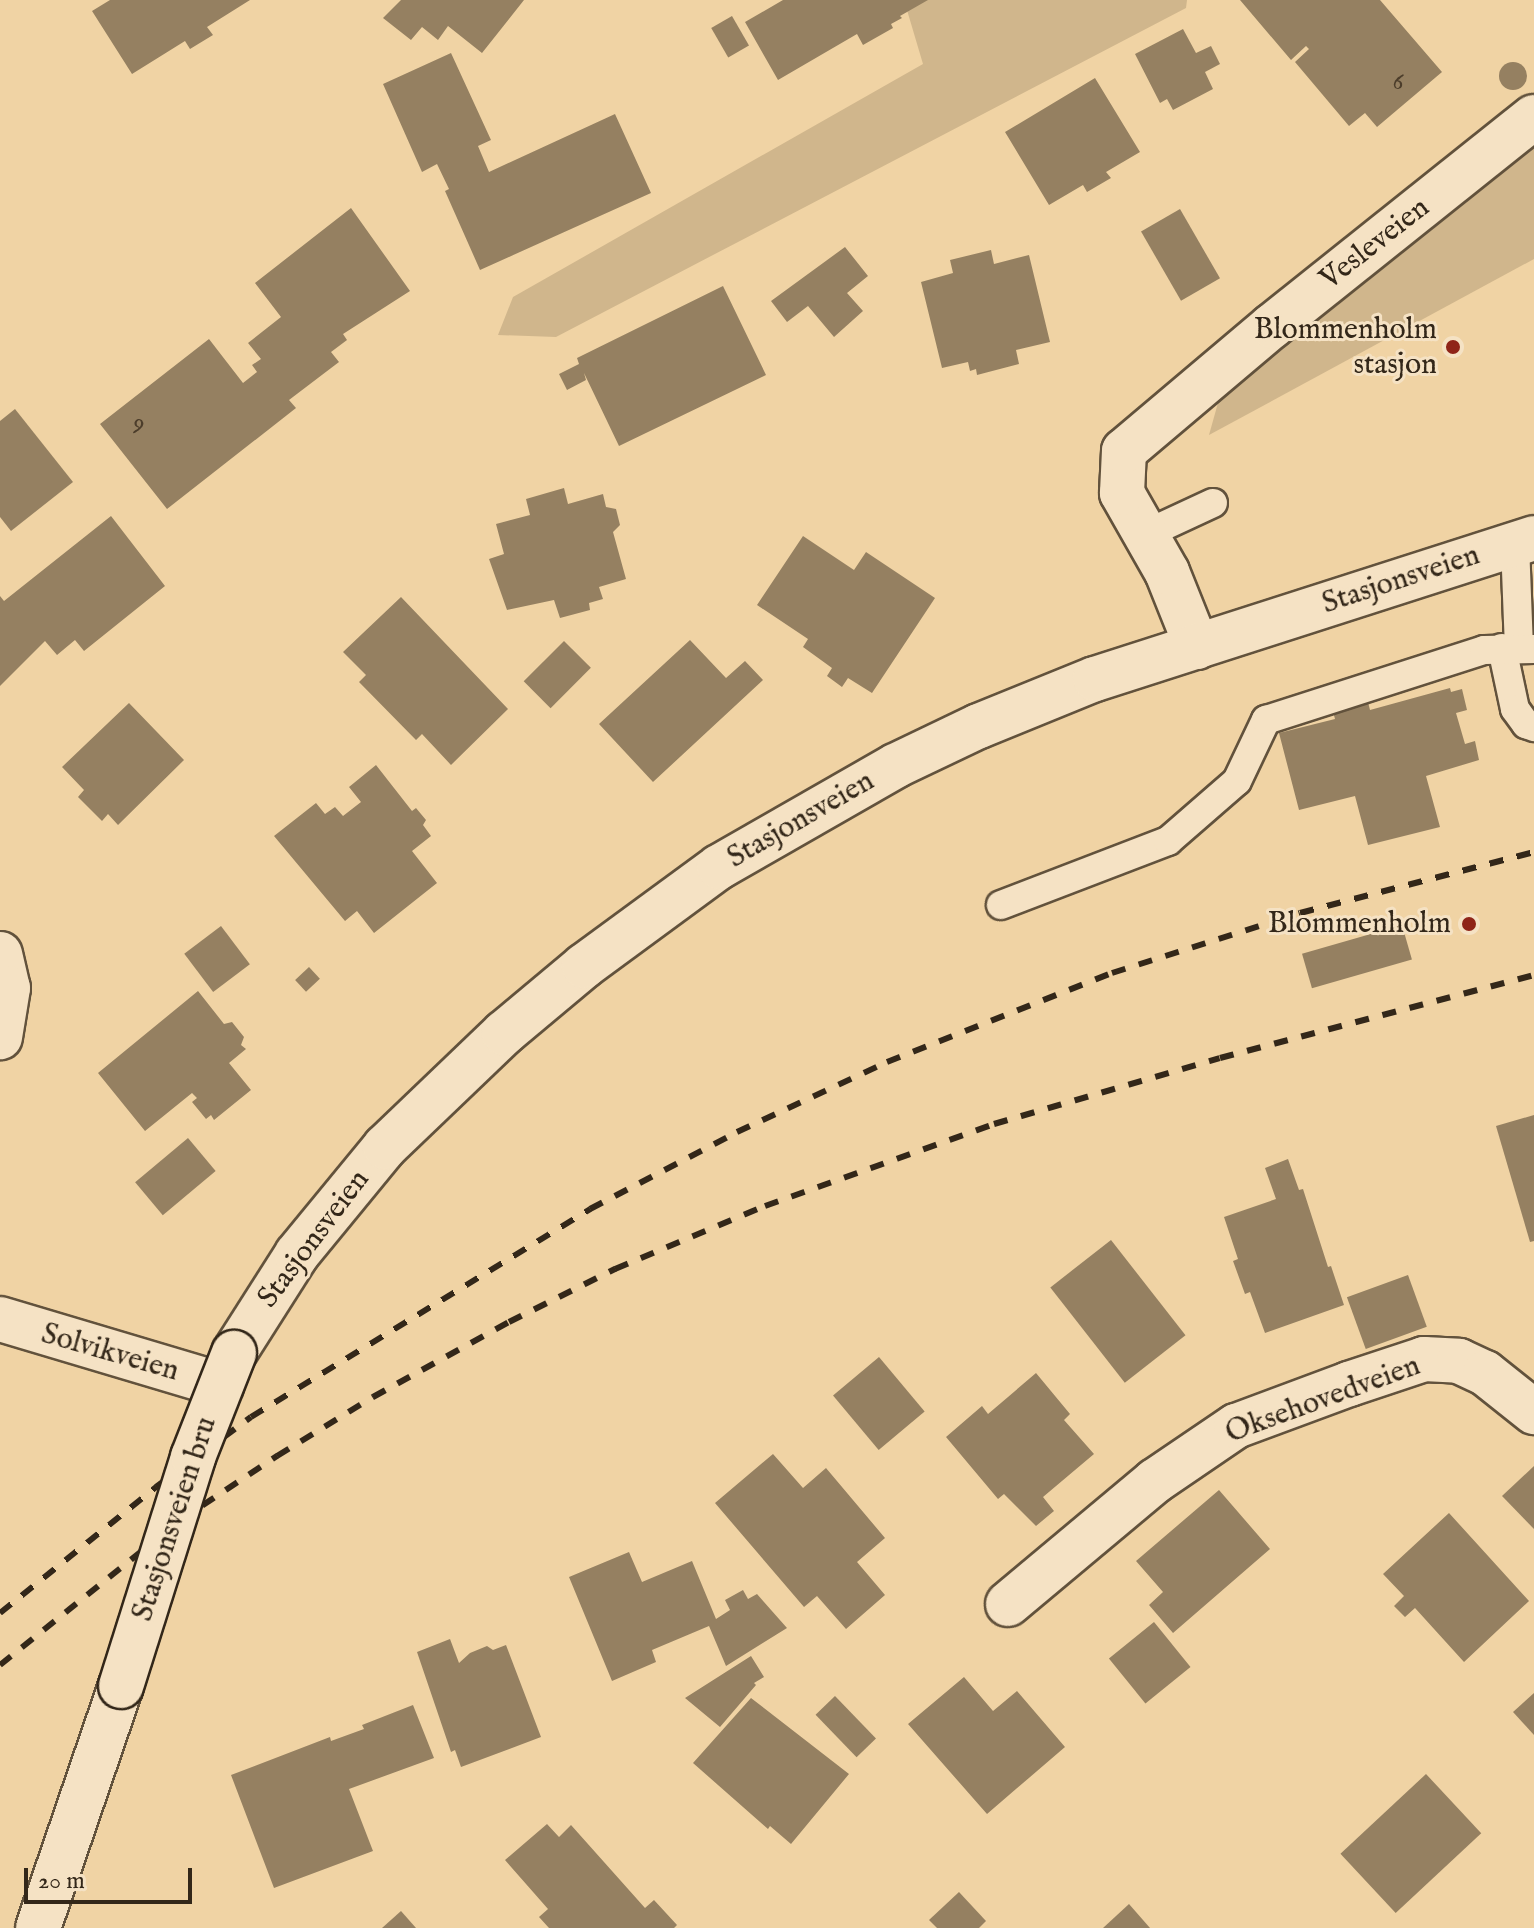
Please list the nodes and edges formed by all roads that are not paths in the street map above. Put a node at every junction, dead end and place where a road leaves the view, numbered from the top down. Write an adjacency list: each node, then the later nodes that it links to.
1 (1534, 117): 3 (main road, Vesleveien)
2 (1213, 503): 3 (lane)
3 (1144, 535): 5 (main road, Vesleveien)
4 (1524, 541): 5 (main road, Stasjonsveien); 6 (lane)
5 (1197, 647): 12 (main road, Stasjonsveien)
6 (1518, 648): 7 (lane); 8 (lane)
7 (1534, 727)
8 (1001, 905)
9 (0, 954): 10 (main road)
10 (0, 1037)
11 (0, 1319): 12 (main road, Solvikveien)
12 (217, 1372): 15 (main road, Stasjonsveien bru, bridge)
13 (1534, 1412): 14 (main road, Oksehovedveien)
14 (1008, 1604)
15 (38, 1928)

